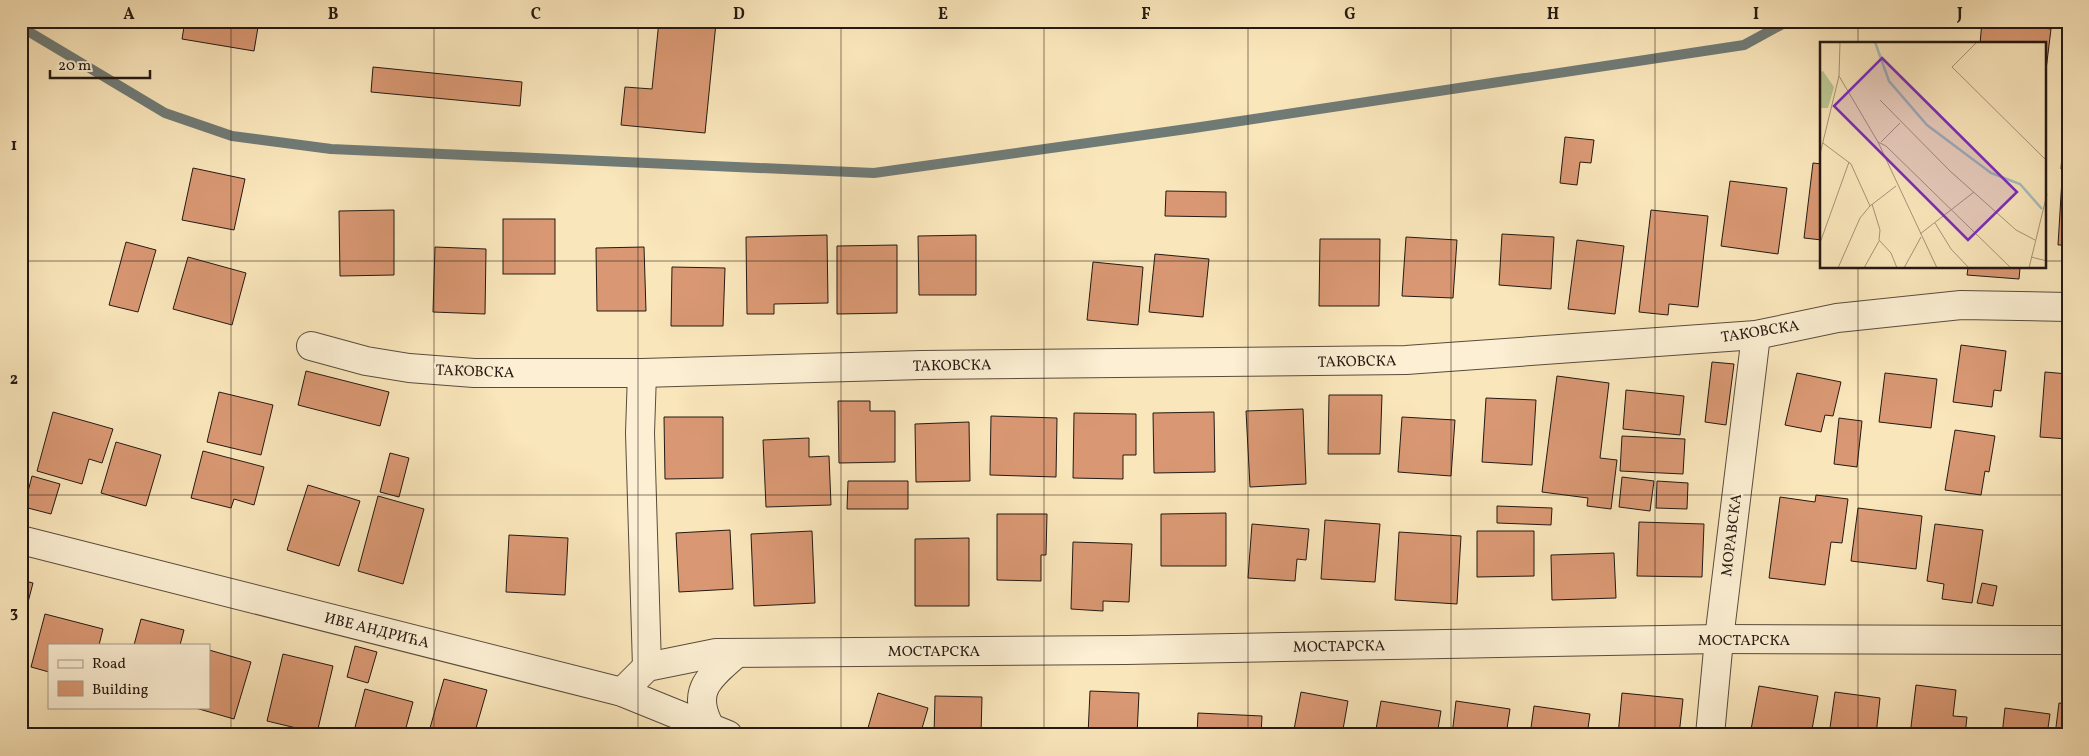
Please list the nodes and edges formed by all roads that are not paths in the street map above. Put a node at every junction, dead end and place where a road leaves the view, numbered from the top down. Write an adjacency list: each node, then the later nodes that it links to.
1 (2068, 307): 2 (street, ТАКОВСКА)
2 (1756, 335): 4 (street, ТАКОВСКА); 6 (street, МОРАВСКА)
3 (311, 346): 4 (street, ТАКОВСКА)
4 (642, 373): 9 (street)
5 (21, 540): 10 (street, ИВЕ АНДРИЋА)
6 (1719, 639): 7 (street, МОСТАРСКА); 8 (street, МОСТАРСКА); 12 (street, МОРАВСКА)
7 (2068, 640)
8 (737, 653): 9 (street, МОСТАРСКА); 11 (street)
9 (647, 667): 10 (street)
10 (622, 692): 11 (street, ИВЕ АНДРИЋА)
11 (719, 731)
12 (1710, 735)

